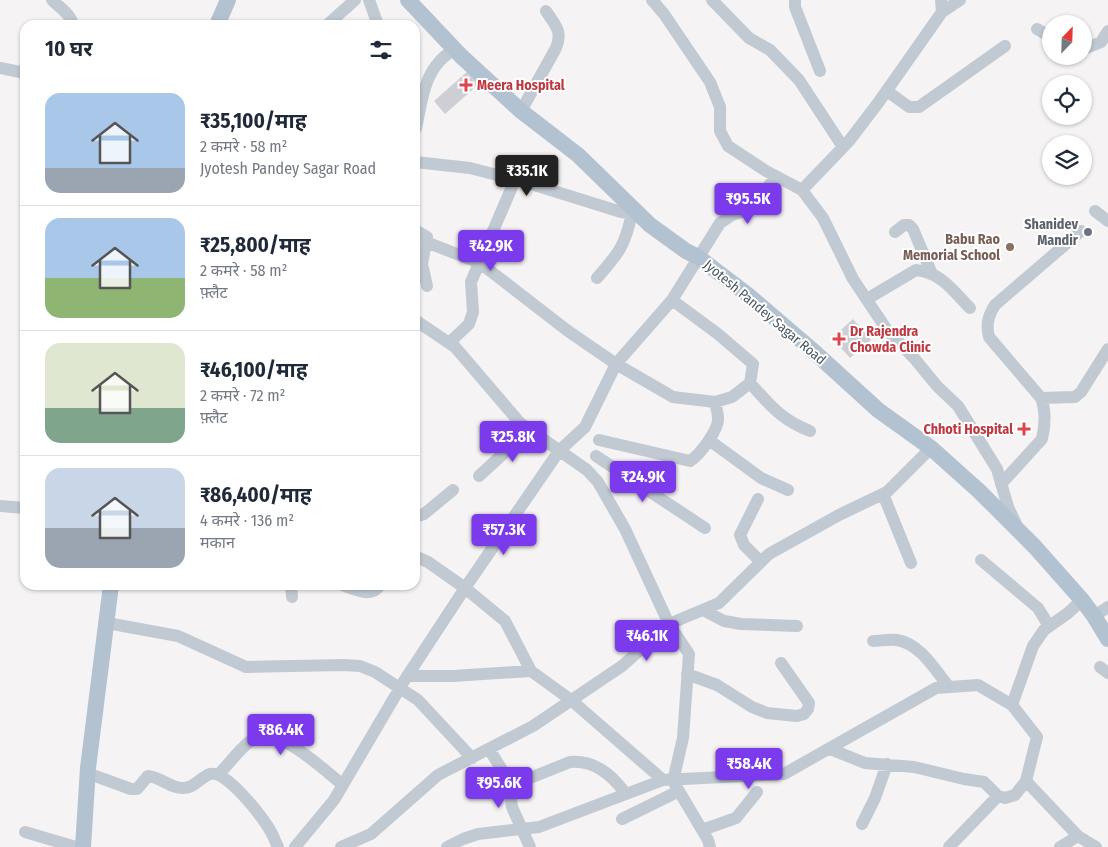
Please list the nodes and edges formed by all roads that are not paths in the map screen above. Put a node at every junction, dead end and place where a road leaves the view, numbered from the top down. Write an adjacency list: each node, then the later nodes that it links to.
1 (52, 0): 12 (street)
2 (228, 0): 13 (main road)
3 (355, 0): 14 (street)
4 (369, 0): 15 (street)
5 (408, 0): 21 (main road, Jyotesh Pandey Sagar Road)
6 (652, 0): 30 (street)
7 (712, 0): 28 (street)
8 (795, 0): 23 (street)
9 (960, 0): 10 (street)
10 (942, 6): 25 (street)
11 (546, 11): 27 (street)
12 (72, 20)
13 (219, 20)
14 (333, 20)
15 (376, 20)
16 (1037, 29): 18 (street)
17 (1108, 31): 20 (street)
18 (1042, 32)
19 (1005, 46): 25 (street)
20 (1092, 46)
21 (454, 49): 26 (street); 27 (main road, Jyotesh Pandey Sagar Road)
22 (0, 68): 24 (street)
23 (820, 71)
24 (20, 73)
25 (887, 91): 28 (street)
26 (420, 111)
27 (521, 111): 34 (main road, Jyotesh Pandey Sagar Road)
28 (843, 147): 32 (street)
29 (420, 163): 31 (street)
30 (776, 177): 32 (street); 40 (street)
31 (515, 180): 34 (street); 41 (street)
32 (802, 190): 45 (street)
33 (1095, 211): 35 (street)
34 (636, 214): 40 (main road, Jyotesh Pandey Sagar Road); 43 (street)
35 (1108, 221)
36 (1081, 230): 53 (street)
37 (894, 232): 42 (street)
38 (420, 233): 39 (street)
39 (426, 242): 41 (street); 44 (street)
40 (698, 257): 46 (street); 60 (main road, Jyotesh Pandey Sagar Road)
41 (480, 263): 49 (street); 51 (street)
42 (932, 274): 45 (street); 47 (street)
43 (597, 278)
44 (427, 286)
45 (866, 299): 65 (street)
46 (672, 300): 51 (street); 52 (street)
47 (970, 308)
48 (420, 323): 49 (street)
49 (449, 343): 56 (street)
50 (1108, 349): 53 (street)
51 (616, 364): 54 (street); 55 (street)
52 (750, 383): 54 (street); 57 (street)
53 (1041, 398): 65 (street)
54 (715, 402): 59 (street)
55 (585, 427): 58 (street); 61 (street)
56 (529, 430): 61 (street); 64 (street)
57 (810, 431)
58 (599, 440): 59 (street); 62 (street)
59 (709, 440): 67 (street)
60 (931, 448): 68 (street); 74 (main road, Jyotesh Pandey Sagar Road)
61 (560, 452): 63 (street); 79 (street)
62 (596, 456): 63 (street); 73 (street)
63 (587, 470): 87 (street)
64 (479, 476)
65 (1001, 484): 74 (street)
66 (453, 490): 72 (street)
67 (788, 490)
68 (883, 494): 77 (street); 78 (street)
69 (758, 499): 77 (street)
70 (0, 506): 71 (street)
71 (20, 508)
72 (420, 515)
73 (705, 528)
74 (1020, 532): 83 (main road, Jyotesh Pandey Sagar Road)
75 (420, 558): 79 (street)
76 (981, 560): 89 (street)
77 (761, 562): 84 (street)
78 (911, 563)
79 (466, 588): 93 (street); 95 (street)
80 (110, 590): 86 (main road)
81 (358, 590): 82 (street)
82 (374, 590)
83 (1082, 600): 85 (main road, Jyotesh Pandey Sagar Road); 89 (street)
84 (702, 610): 87 (street); 88 (street)
85 (1101, 611): 90 (main road, Jyotesh Pandey Sagar Road)
86 (106, 623): 97 (street); 104 (main road)
87 (669, 624): 94 (street); 98 (street)
88 (797, 626)
89 (1049, 626): 99 (street)
90 (1108, 638)
91 (873, 641): 96 (street)
92 (781, 663): 94 (street)
93 (531, 671): 95 (street); 98 (street)
94 (688, 674): 108 (street)
95 (407, 676): 97 (street)
96 (949, 687): 99 (street); 101 (street)
97 (400, 688): 102 (street); 109 (street)
98 (571, 700): 100 (street); 108 (street)
99 (1012, 705): 106 (street)
100 (489, 749): 102 (street); 107 (street)
101 (830, 749): 103 (street); 108 (street)
102 (472, 758): 123 (street)
103 (887, 764): 112 (street); 114 (street)
104 (87, 773): 105 (street); 120 (main road)
105 (219, 774): 109 (street); 121 (street)
106 (1026, 780): 112 (street); 118 (street)
107 (509, 781): 111 (street); 115 (street)
108 (672, 784): 111 (street); 113 (street); 116 (street)
109 (343, 785): 122 (street)
110 (757, 792): 116 (street)
111 (626, 794): 115 (street)
112 (998, 796): 127 (street)
113 (622, 819)
114 (862, 824)
115 (521, 829): 124 (street); 125 (street)
116 (702, 830): 126 (street)
117 (25, 832): 119 (street)
118 (1078, 836): 128 (street); 129 (street)
119 (76, 847)
120 (83, 847)
121 (278, 847)
122 (295, 847)
123 (341, 847)
124 (447, 847)
125 (530, 847)
126 (710, 847)
127 (949, 847)
128 (1060, 847)
129 (1096, 847)

